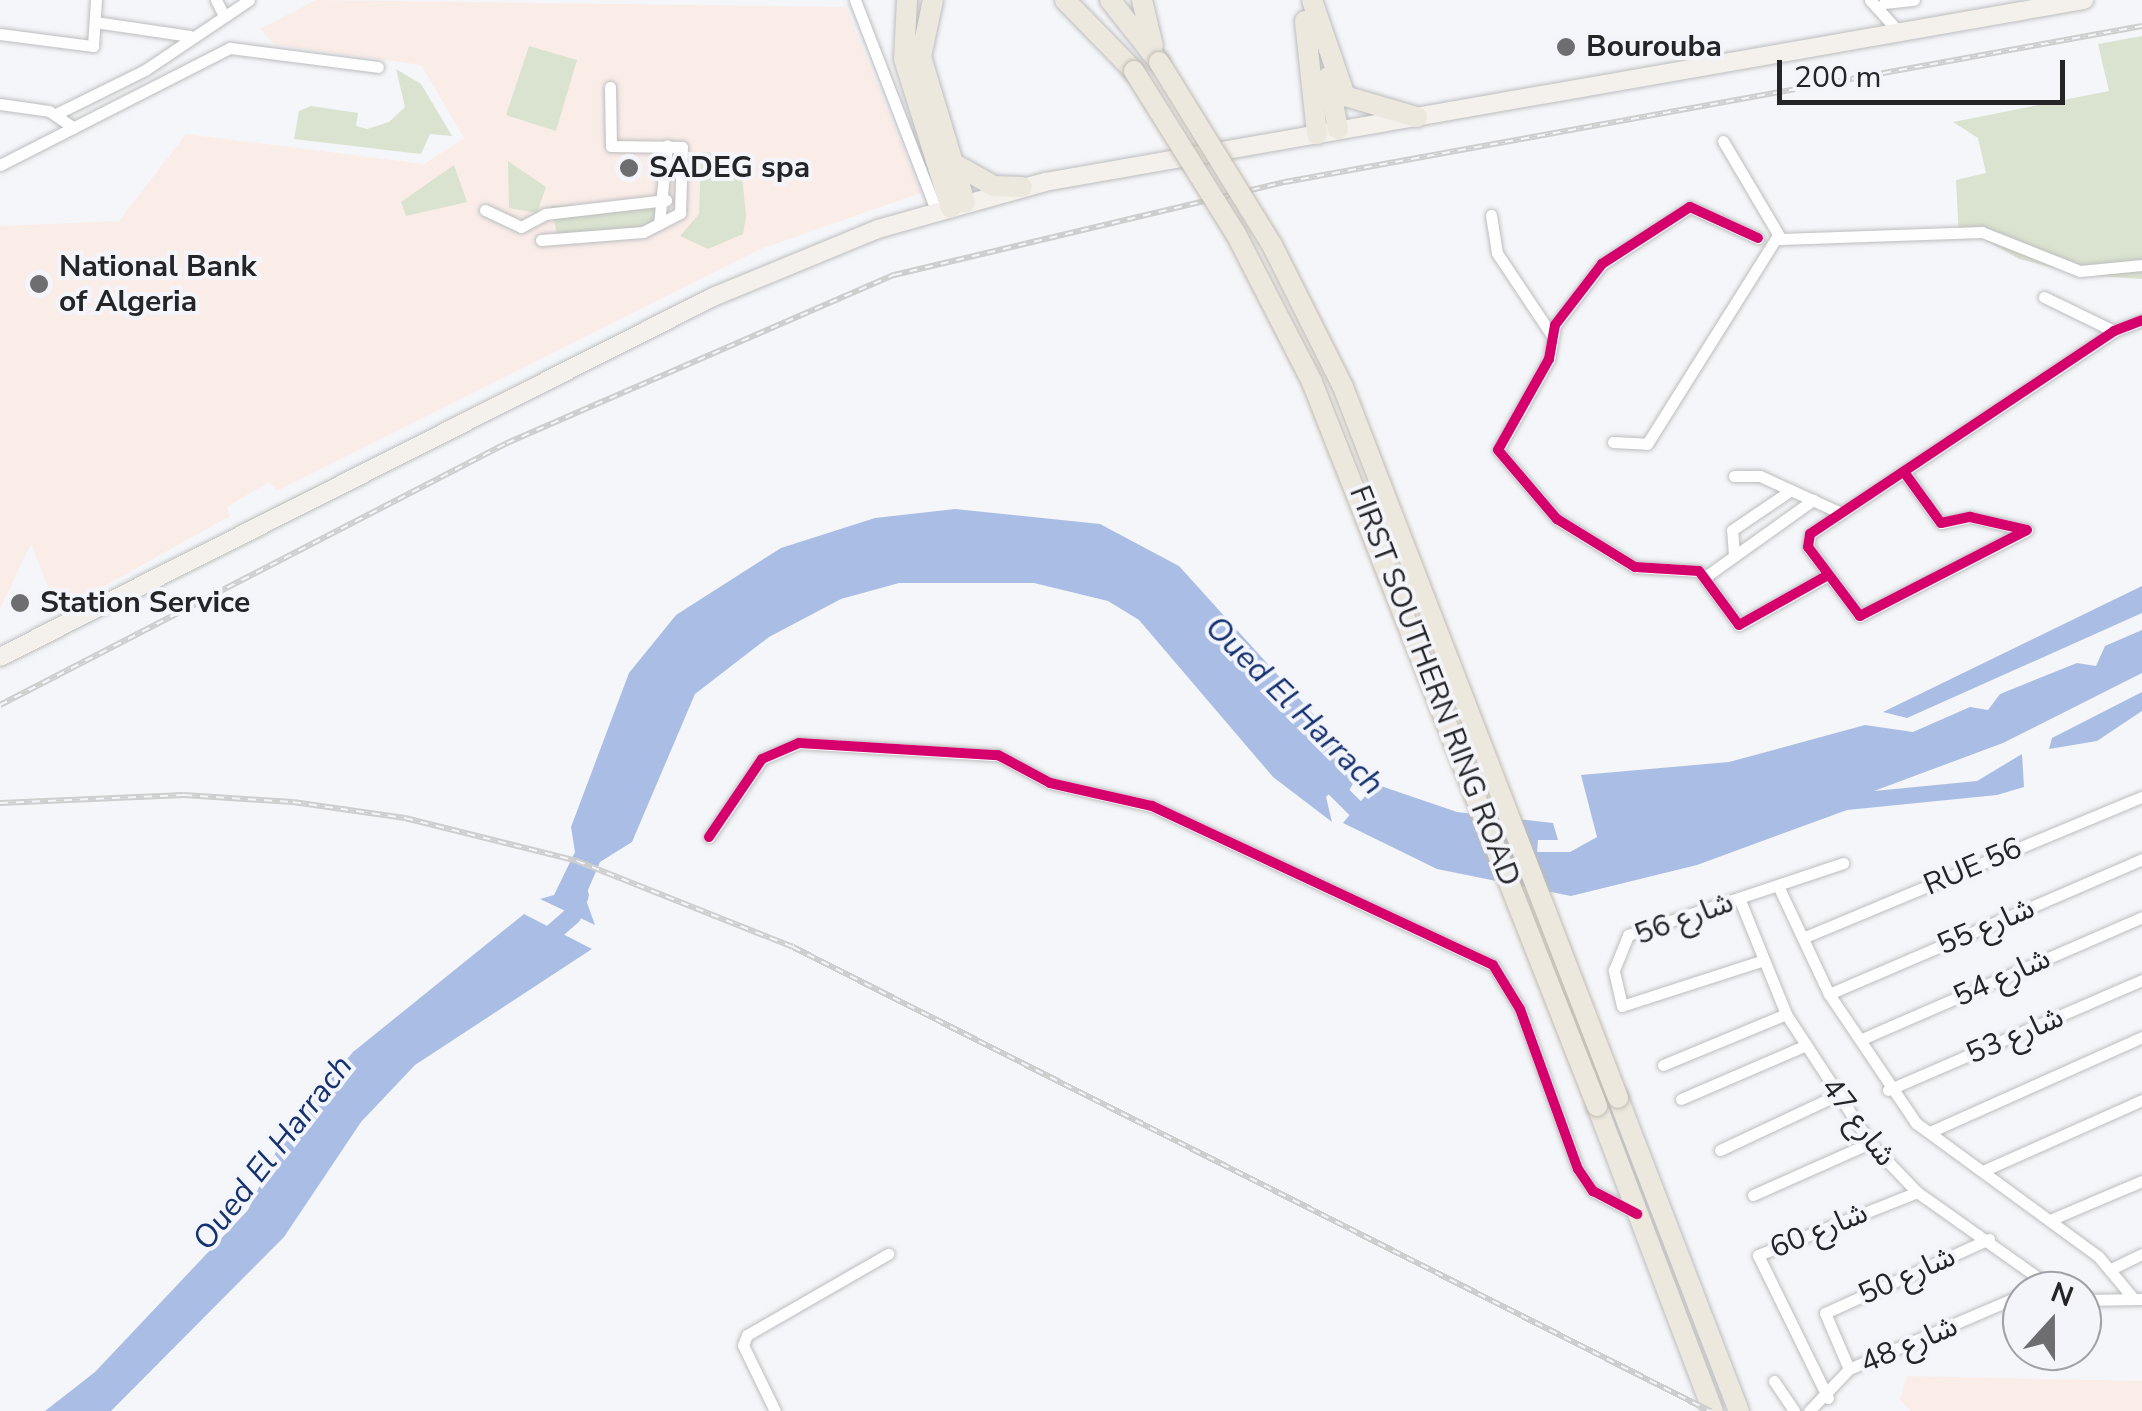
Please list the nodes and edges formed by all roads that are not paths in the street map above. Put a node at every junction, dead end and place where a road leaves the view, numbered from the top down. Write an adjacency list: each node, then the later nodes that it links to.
1 (96, 0): 18 (street)
2 (216, 0): 17 (street)
3 (248, 0): 17 (street)
4 (855, 0): 41 (street)
5 (907, 0): 41 (highway)
6 (933, 0): 37 (highway)
7 (1065, 0): 27 (highway)
8 (1077, 0): 27 (highway, FIRST SOUTHERN RING ROAD)
9 (1110, 0): 25 (highway, FIRST SOUTHERN RING ROAD)
10 (1142, 0): 25 (highway)
11 (1300, 0): 34 (highway)
12 (1312, 0): 23 (highway)
13 (1870, 0): 16 (street)
14 (1914, 0): 16 (street)
15 (2084, 0): 20 (main road)
16 (1884, 4): 20 (street)
17 (223, 14): 22 (street)
18 (95, 22): 19 (street); 21 (street)
19 (154, 31): 22 (street); 24 (street)
20 (1898, 31): 31 (main road)
21 (0, 34)
22 (190, 36): 24 (street)
23 (1321, 40): 31 (highway); 33 (highway)
24 (171, 50): 30 (street)
25 (1159, 62): 105 (highway, FIRST SOUTHERN RING ROAD, bridge)
26 (378, 67): 32 (street)
27 (1134, 72): 90 (highway, FIRST SOUTHERN RING ROAD, bridge)
28 (610, 87): 36 (street)
29 (0, 104): 30 (street)
30 (56, 114): 32 (street)
31 (1417, 117): 33 (main road)
32 (74, 128): 38 (street)
33 (1338, 129): 34 (main road)
34 (1317, 134): 39 (main road)
35 (1723, 141): 45 (street)
36 (667, 145): 40 (street); 44 (street)
37 (948, 159): 39 (highway); 41 (highway)
38 (0, 165)
39 (1022, 187): 41 (main road)
40 (666, 200): 42 (street); 44 (street)
41 (951, 208): 62 (main road)
42 (485, 210)
43 (1491, 215): 52 (street)
44 (660, 224): 47 (street)
45 (1777, 237): 48 (street); 53 (street)
46 (1758, 238): 52 (street)
47 (541, 240)
48 (2142, 265)
49 (2044, 297): 51 (street)
50 (2142, 320): 51 (street)
51 (2114, 331): 54 (street)
52 (1551, 334): 61 (street)
53 (1613, 442)
54 (1904, 472): 58 (street); 60 (street)
55 (1734, 476): 56 (street)
56 (1791, 490): 57 (street); 59 (street)
57 (1813, 500): 58 (street); 59 (street)
58 (1841, 514): 60 (street)
59 (1734, 556): 61 (street)
60 (1828, 575): 61 (street)
61 (1704, 577)
62 (0, 657)
63 (2142, 797): 70 (street, RUE 56)
64 (709, 838): 90 (street)
65 (2142, 859): 73 (street, شارع 55)
66 (1843, 863): 67 (street, شارع 56)
67 (1780, 890): 68 (street, شارع 56); 70 (street)
68 (1739, 898): 71 (street, شارع 47); 71 (street, شارع 56)
69 (2142, 916): 76 (street, شارع 54)
70 (1805, 937): 73 (street)
71 (1761, 961): 74 (street, شارع 47)
72 (2142, 980): 79 (street, شارع 53)
73 (1828, 994): 76 (street)
74 (1786, 1014): 77 (street, شارع 47); 78 (street)
75 (2142, 1037): 83 (street)
76 (1862, 1039): 79 (street)
77 (1804, 1046): 80 (street, شارع 47); 81 (street)
78 (1663, 1064)
79 (1888, 1090): 83 (street)
80 (1836, 1096): 84 (street, شارع 47); 85 (street)
81 (1680, 1100)
82 (2142, 1100): 86 (street)
83 (1932, 1132): 86 (street)
84 (1870, 1143): 88 (street, شارع 47); 89 (street)
85 (1720, 1150)
86 (1985, 1170): 91 (street)
87 (2142, 1181): 91 (street)
88 (1917, 1192): 92 (street, شارع 47); 102 (street, شارع 60)
89 (1753, 1194)
90 (1637, 1214): 104 (highway, FIRST SOUTHERN RING ROAD)
91 (2050, 1220): 95 (street)
92 (1989, 1239): 96 (street, شارع 47); 100 (street, شارع 50)
93 (888, 1254): 103 (street)
94 (2142, 1254): 95 (street)
95 (2111, 1268): 97 (street)
96 (2032, 1271)
97 (2138, 1298): 98 (street)
98 (2102, 1299)
99 (2002, 1304): 100 (street, شارع 48)
100 (1850, 1369): 102 (street, شارع 48)
101 (1774, 1380): 106 (street)
102 (1828, 1398): 107 (street, شارع 48)
103 (775, 1411)
104 (1713, 1411)
105 (1738, 1411)
106 (1794, 1411)
107 (1809, 1411)

